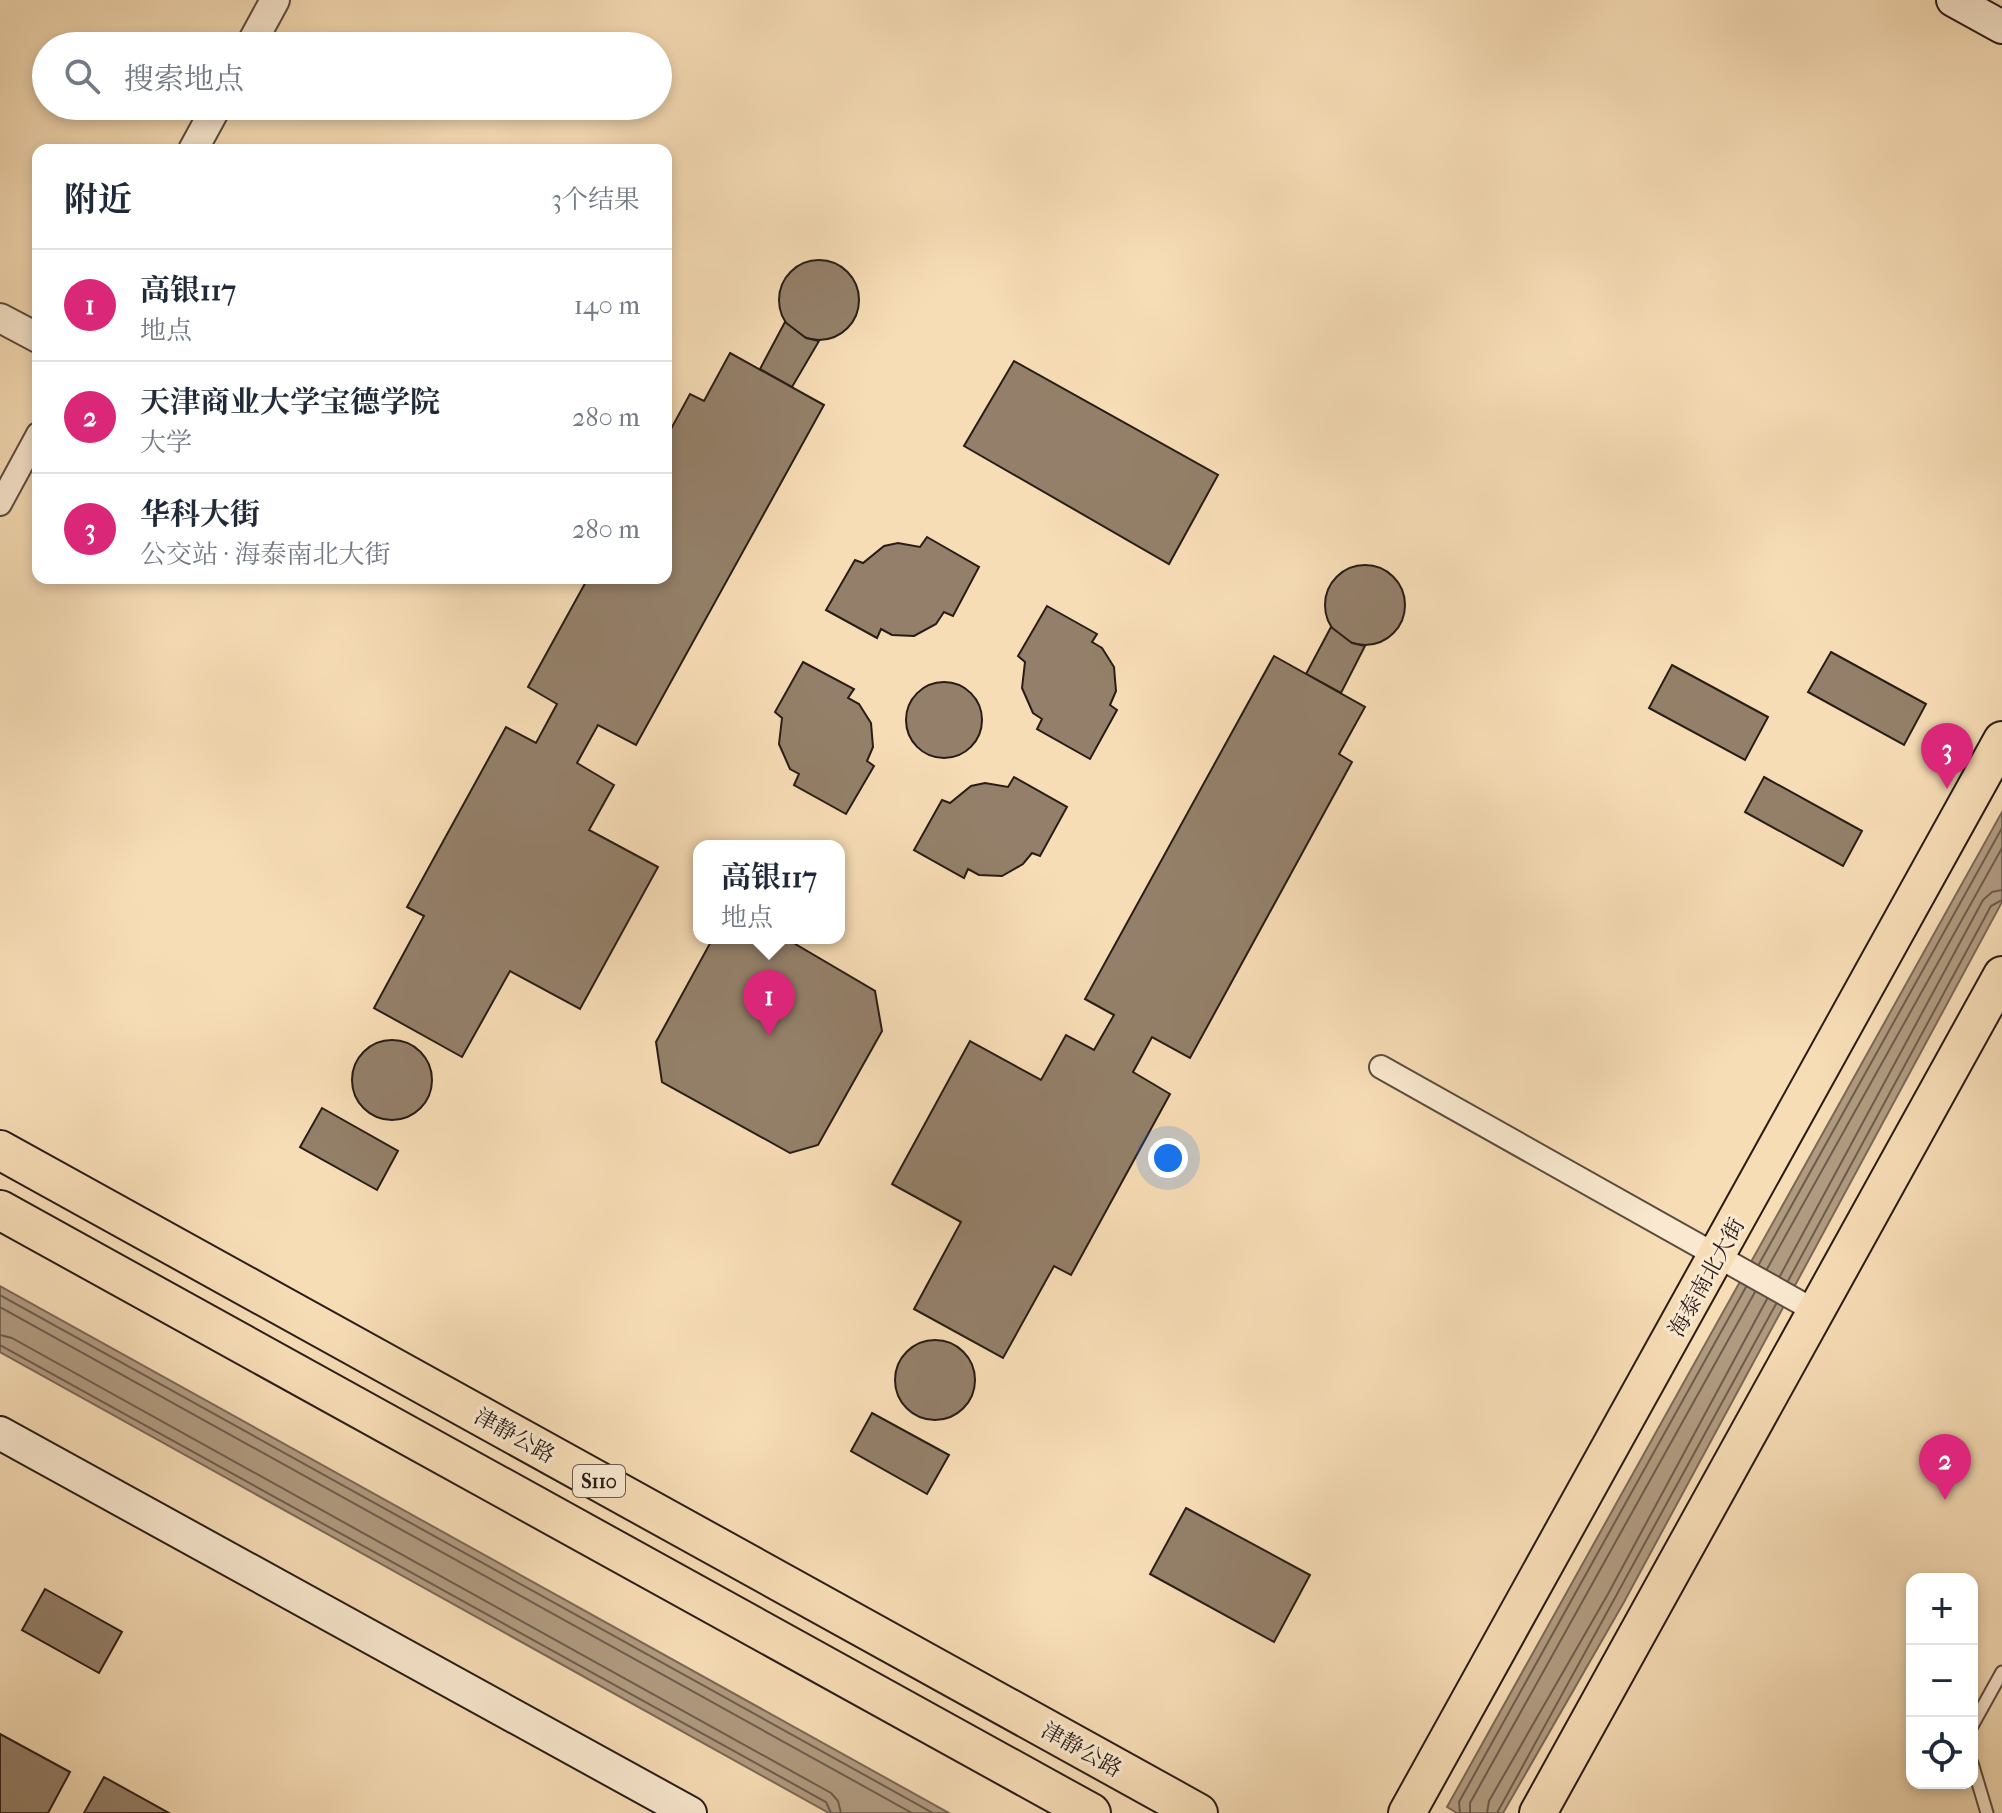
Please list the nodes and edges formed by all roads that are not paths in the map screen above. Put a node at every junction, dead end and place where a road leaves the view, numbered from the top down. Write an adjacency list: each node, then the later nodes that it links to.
1 (275, 0): 4 (street)
2 (1953, 0): 3 (main road)
3 (2002, 27)
4 (258, 32)
5 (209, 120): 6 (street)
6 (196, 144)
7 (0, 318): 8 (street)
8 (32, 335)
9 (32, 445): 10 (street)
10 (0, 504)
11 (2002, 740): 16 (main road, 海泰南北大街)
12 (2002, 975): 17 (main road)
13 (1381, 1067): 16 (street)
14 (0, 1150): 24 (highway, 津静公路 / S110)
15 (0, 1210): 23 (highway, S110)
16 (1726, 1262): 17 (street); 25 (main road, 海泰南北大街)
17 (1809, 1307): 26 (main road)
18 (0, 1433): 22 (main road)
19 (2002, 1672): 20 (lane)
20 (1977, 1717)
21 (1978, 1783): 27 (lane)
22 (690, 1813)
23 (1091, 1813)
24 (1198, 1813)
25 (1407, 1813)
26 (1538, 1813)
27 (1987, 1813)

